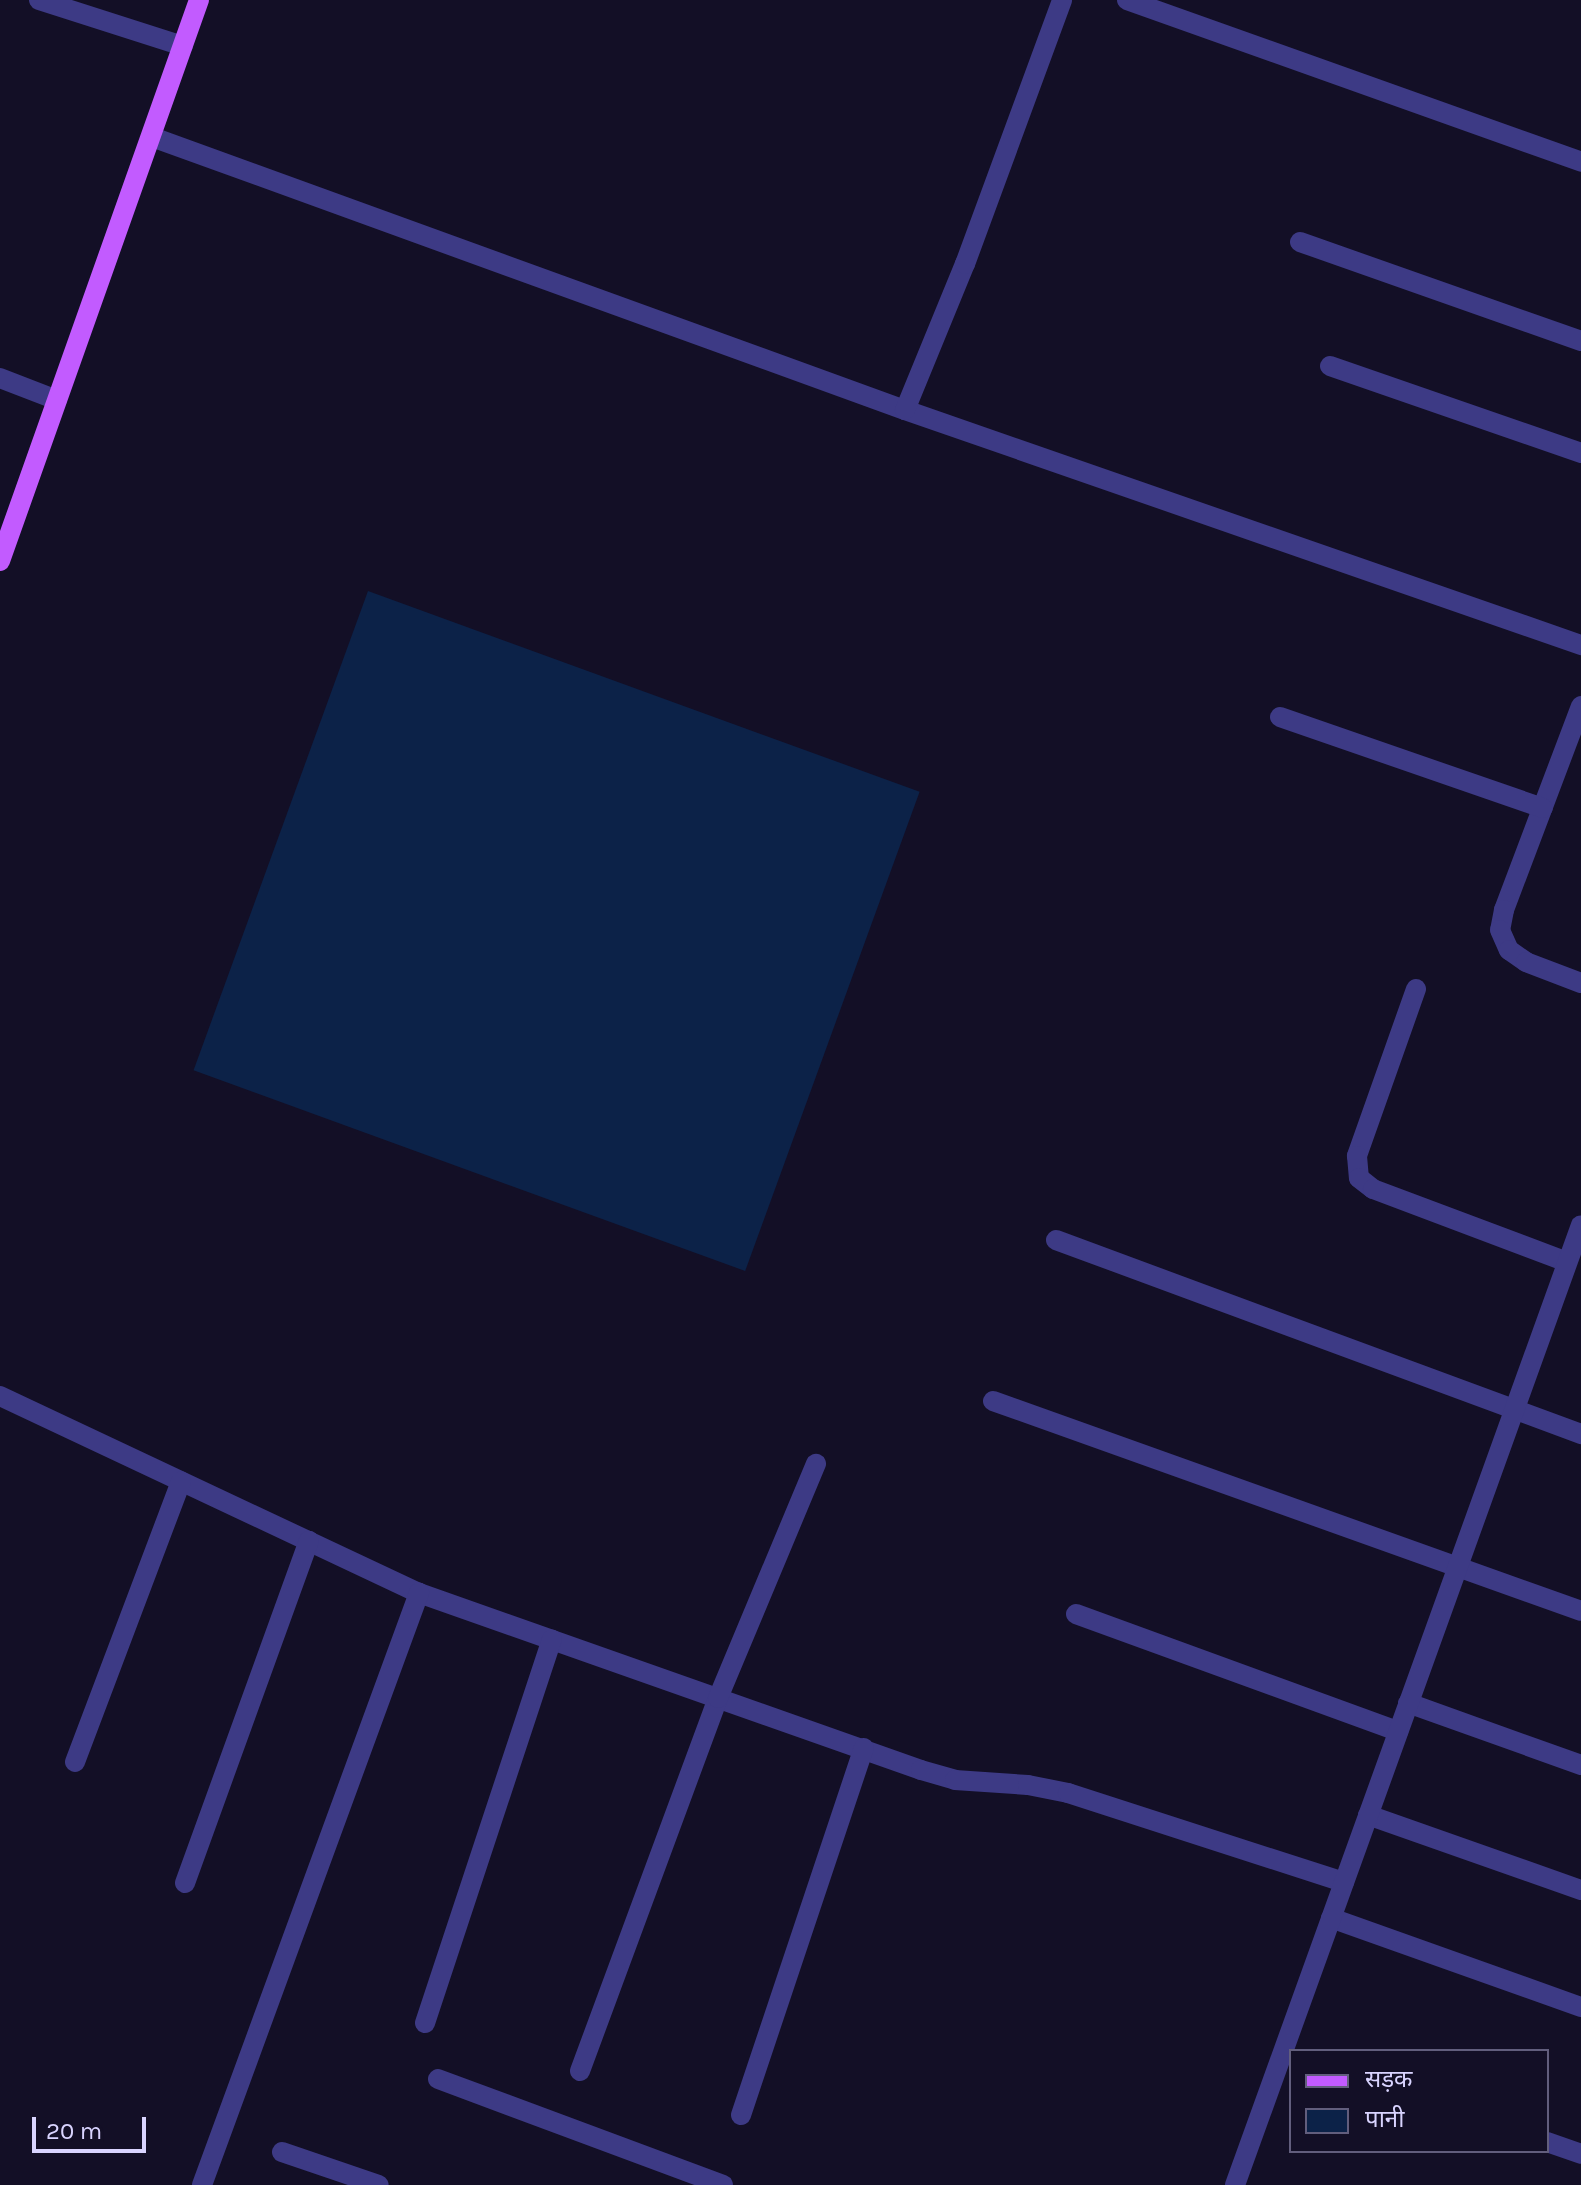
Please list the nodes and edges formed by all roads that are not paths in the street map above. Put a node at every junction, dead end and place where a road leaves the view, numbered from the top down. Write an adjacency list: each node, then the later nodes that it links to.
1 (39, 0): 5 (street)
2 (199, 0): 5 (main road)
3 (1062, 0): 13 (street)
4 (1127, 0): 7 (street)
5 (183, 46): 6 (main road)
6 (152, 137): 12 (main road); 13 (street)
7 (1581, 162)
8 (1300, 242): 9 (street)
9 (1581, 341)
10 (1330, 366): 14 (street)
11 (0, 378): 12 (street)
12 (57, 400): 15 (main road)
13 (905, 410): 16 (street)
14 (1581, 453)
15 (0, 561)
16 (1581, 645)
17 (1581, 706): 19 (street)
18 (1280, 717): 19 (street)
19 (1543, 808): 20 (street)
20 (1581, 983)
21 (1416, 989): 24 (street)
22 (1579, 1237): 24 (street)
23 (1056, 1240): 27 (street)
24 (1567, 1262): 27 (street)
25 (0, 1396): 30 (street)
26 (993, 1401): 32 (street)
27 (1515, 1408): 28 (street); 32 (street)
28 (1581, 1434)
29 (816, 1464): 37 (street)
30 (181, 1481): 31 (street); 41 (street)
31 (309, 1541): 33 (street); 45 (street)
32 (1458, 1567): 34 (street); 38 (street)
33 (419, 1593): 36 (street); 58 (street)
34 (1581, 1611)
35 (1076, 1614): 39 (street)
36 (552, 1640): 37 (street); 49 (street)
37 (718, 1698): 40 (street); 52 (street)
38 (1408, 1703): 39 (street); 42 (street)
39 (1398, 1731): 43 (street)
40 (864, 1748): 44 (street); 54 (street)
41 (75, 1762)
42 (1581, 1765)
43 (1368, 1815): 44 (street); 46 (street)
44 (1344, 1882): 47 (street)
45 (185, 1883)
46 (1581, 1890)
47 (1331, 1918): 48 (street); 50 (street)
48 (1581, 2007)
49 (425, 2023)
50 (1290, 2049)
51 (1289, 2051): 61 (street)
52 (580, 2071)
53 (438, 2079): 60 (street)
54 (741, 2115)
55 (1549, 2143): 57 (street)
56 (282, 2152): 59 (street)
57 (1581, 2154)
58 (202, 2185)
59 (379, 2185)
60 (723, 2185)
61 (1235, 2185)

